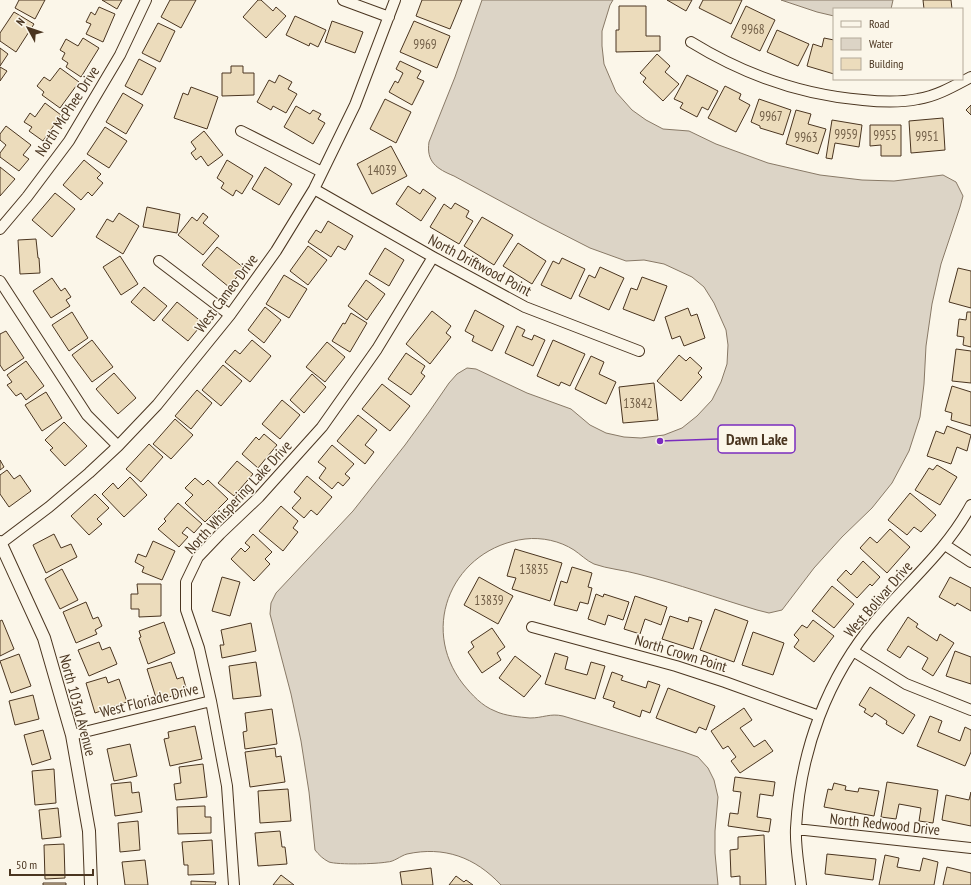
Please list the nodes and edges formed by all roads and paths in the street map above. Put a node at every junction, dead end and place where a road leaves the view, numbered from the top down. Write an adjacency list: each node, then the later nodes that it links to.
1 (146, 0): 10 (street, North McPhee Drive)
2 (343, 0): 4 (street)
3 (395, 0): 4 (street, West Cameo Drive)
4 (389, 17): 8 (street, West Cameo Drive)
5 (691, 42): 6 (street)
6 (971, 77)
7 (241, 131): 8 (street)
8 (322, 172): 9 (street, West Cameo Drive)
9 (314, 189): 11 (street, North Driftwood Point); 14 (street, West Cameo Drive)
10 (0, 229)
11 (433, 257): 15 (street, North Driftwood Point); 23 (street, North Whispering Lake Drive)
12 (158, 261): 14 (street)
13 (0, 281): 16 (street)
14 (230, 315): 16 (street, West Cameo Drive)
15 (638, 351)
16 (118, 446): 18 (street, West Cameo Drive)
17 (971, 505): 19 (street, West Bolivar Drive)
18 (0, 543): 26 (street, North 103rd Avenue)
19 (945, 545): 20 (street); 22 (street, West Bolivar Drive)
20 (971, 562)
21 (532, 627): 25 (street, North Crown Point)
22 (853, 651): 24 (street); 25 (street, West Bolivar Drive)
23 (211, 701): 26 (street, West Floriade Drive); 30 (street, North Whispering Lake Drive)
24 (971, 710)
25 (819, 716): 27 (street, West Bolivar Drive)
26 (72, 735): 29 (street, North 103rd Avenue)
27 (796, 829): 28 (street, North Redwood Drive); 31 (street, West Bolivar Drive)
28 (971, 848)
29 (92, 885)
30 (234, 885)
31 (800, 885)

